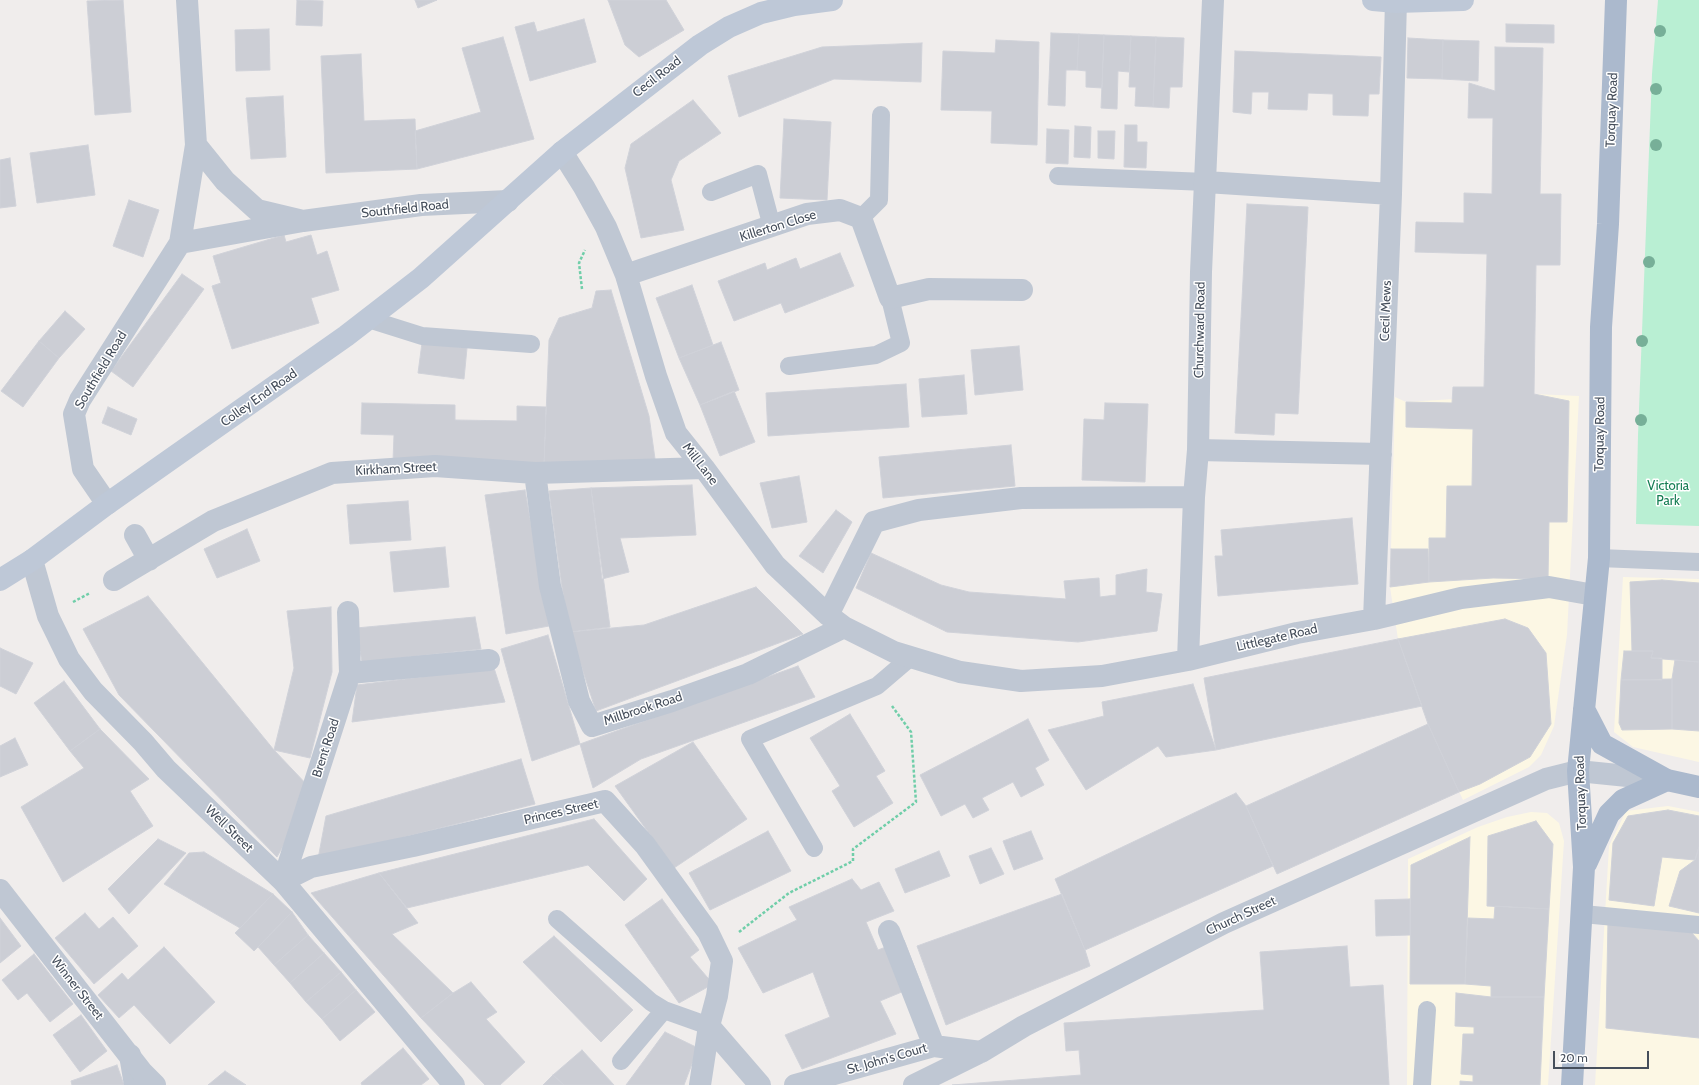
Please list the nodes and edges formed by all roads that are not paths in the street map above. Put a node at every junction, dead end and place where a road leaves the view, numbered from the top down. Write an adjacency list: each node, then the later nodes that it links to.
1 (187, 0): 9 (street, Southfield Road)
2 (832, 0): 10 (main road, Cecil Road)
3 (1212, 0): 12 (street, Churchward Road)
4 (1373, 0): 7 (main road)
5 (1463, 0): 7 (main road)
6 (1616, 0): 33 (main road, Torquay Road)
7 (1396, 1): 14 (street, Cecil Mews)
8 (882, 115): 16 (lane)
9 (196, 146): 17 (street, Southfield Road); 19 (street, Southfield Road)
10 (562, 152): 15 (main road, Cecil Road); 20 (street, Mill Lane)
11 (1058, 176): 12 (lane)
12 (1206, 182): 14 (street); 26 (street, Churchward Road)
13 (710, 192): 18 (lane)
14 (1391, 194): 27 (street, Cecil Mews)
15 (508, 201): 17 (street, Southfield Road); 23 (main road, Colley End Road)
16 (861, 218): 18 (street, Killerton Close); 22 (street)
17 (303, 220): 19 (street, Southfield Road)
18 (772, 227): 20 (street, Killerton Close)
19 (180, 243): 31 (street, Southfield Road)
20 (626, 275): 28 (street, Mill Lane)
21 (1022, 290): 22 (street)
22 (890, 298): 25 (lane)
23 (368, 319): 24 (lane); 31 (main road, Colley End Road)
24 (531, 344)
25 (789, 366)
26 (1198, 450): 27 (street); 30 (street, Churchward Road)
27 (1381, 454): 41 (street, Cecil Mews)
28 (704, 468): 29 (street, Kirkham Street); 42 (street, Mill Lane)
29 (535, 473): 35 (street, Kirkham Street); 42 (street, Millbrook Road)
30 (1194, 497): 42 (street); 45 (street, Churchward Road)
31 (108, 504): 34 (main road, Colley End Road)
32 (135, 535): 35 (street)
33 (1599, 558): 36 (lane); 39 (main road, Torquay Road)
34 (32, 560): 37 (main road, Colley End Road); 54 (street, Well Street)
35 (149, 560): 38 (street, Kirkham Street)
36 (1699, 562)
37 (0, 580)
38 (114, 580)
39 (1594, 595): 41 (street, Littlegate Road); 48 (main road, Torquay Road)
40 (348, 612): 47 (street, Brent Road)
41 (1374, 619): 45 (street, Littlegate Road)
42 (836, 621): 43 (street, Mill Lane)
43 (911, 657): 46 (street, Mill Lane); 52 (lane)
44 (488, 660): 47 (street)
45 (1188, 660): 46 (street, Littlegate Road)
46 (960, 672)
47 (350, 674): 54 (street, Brent Road)
48 (1584, 709): 49 (main road, Torquay Road); 50 (main road)
49 (1578, 771): 50 (street, Church Street); 53 (main road, Torquay Road); 64 (street, Church Street)
50 (1667, 780): 51 (main road); 53 (main road, Torquay Road)
51 (1699, 787)
52 (814, 848)
53 (1584, 867): 56 (main road, Torquay Road)
54 (283, 881): 62 (street, Princes Street); 69 (street, Well Street)
55 (0, 890): 65 (street, Winner Street)
56 (1583, 914): 58 (lane); 75 (main road, Torquay Road)
57 (557, 919): 60 (lane)
58 (1699, 925)
59 (889, 931): 63 (street)
60 (664, 1010): 62 (lane); 66 (lane)
61 (1427, 1010): 74 (lane)
62 (709, 1026): 70 (street); 71 (street)
63 (934, 1046): 64 (street, St. John's Court); 72 (street, St. John's Court)
64 (981, 1052): 73 (street, Church Street)
65 (130, 1055): 67 (street); 68 (street, Winner Street)
66 (621, 1061)
67 (135, 1085)
68 (155, 1085)
69 (454, 1085)
70 (700, 1085)
71 (760, 1085)
72 (795, 1085)
73 (914, 1085)
74 (1422, 1085)
75 (1572, 1085)

